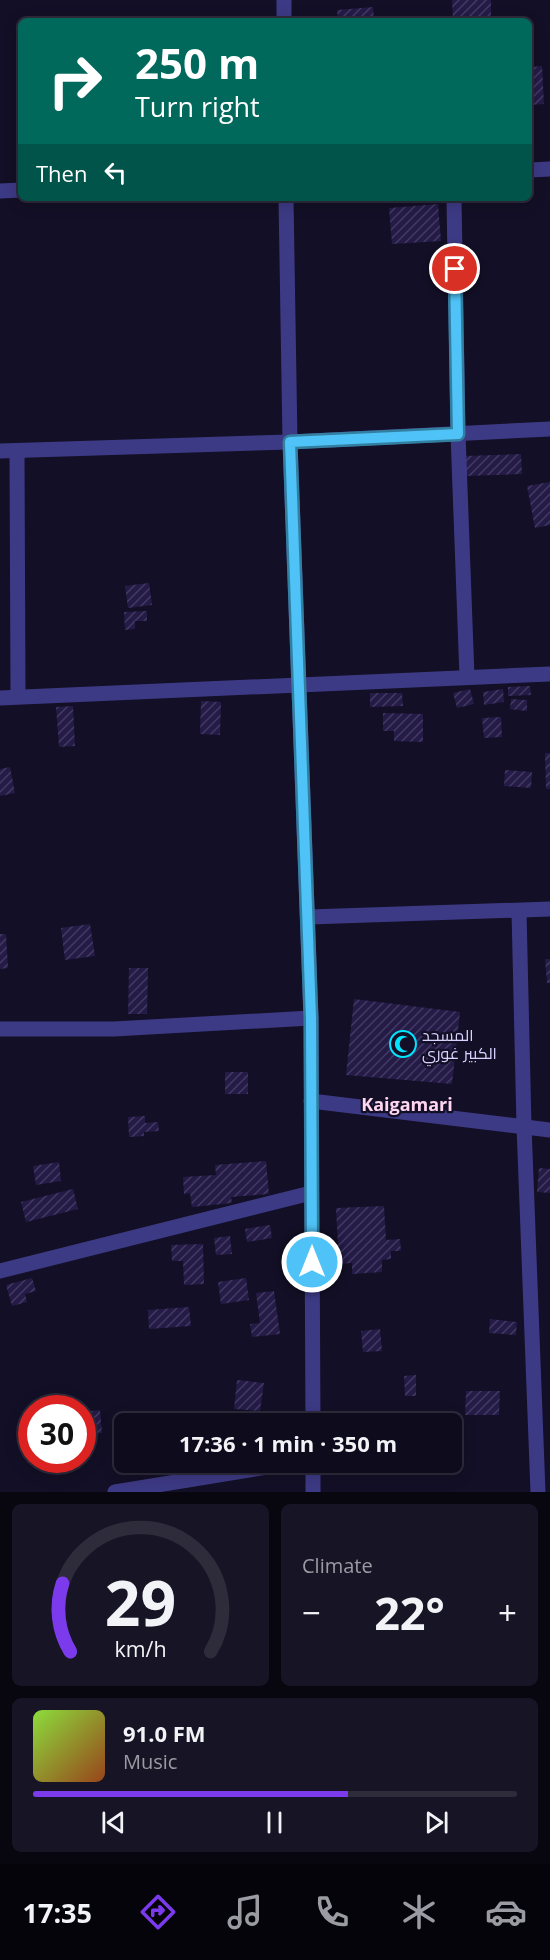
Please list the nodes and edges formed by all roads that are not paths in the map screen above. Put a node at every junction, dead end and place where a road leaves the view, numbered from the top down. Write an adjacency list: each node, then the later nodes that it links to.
1 (284, 0): 2 (street)
2 (284, 18)
3 (550, 169): 4 (street)
4 (532, 170)
5 (18, 190): 6 (street)
6 (0, 191)
7 (286, 201): 11 (street)
8 (454, 201): 10 (street)
9 (550, 429): 10 (street)
10 (458, 434): 11 (street); 15 (street)
11 (290, 442): 13 (street); 16 (street)
12 (0, 451): 13 (street)
13 (17, 451): 17 (street)
14 (550, 674): 15 (street)
15 (467, 677): 16 (street)
16 (299, 684): 17 (street); 21 (street)
17 (18, 696): 18 (street)
18 (0, 698)
19 (550, 909): 20 (street)
20 (519, 911): 21 (street); 25 (street)
21 (309, 917): 22 (street)
22 (311, 1018): 23 (street); 24 (street)
23 (0, 1029)
24 (310, 1101): 25 (street); 27 (street)
25 (524, 1126): 26 (street); 34 (street)
26 (550, 1130)
27 (311, 1193): 28 (street); 29 (street)
28 (0, 1271)
29 (313, 1413)
30 (231, 1473): 32 (street)
31 (313, 1473): 33 (street)
32 (115, 1492)
33 (313, 1492)
34 (538, 1492)

